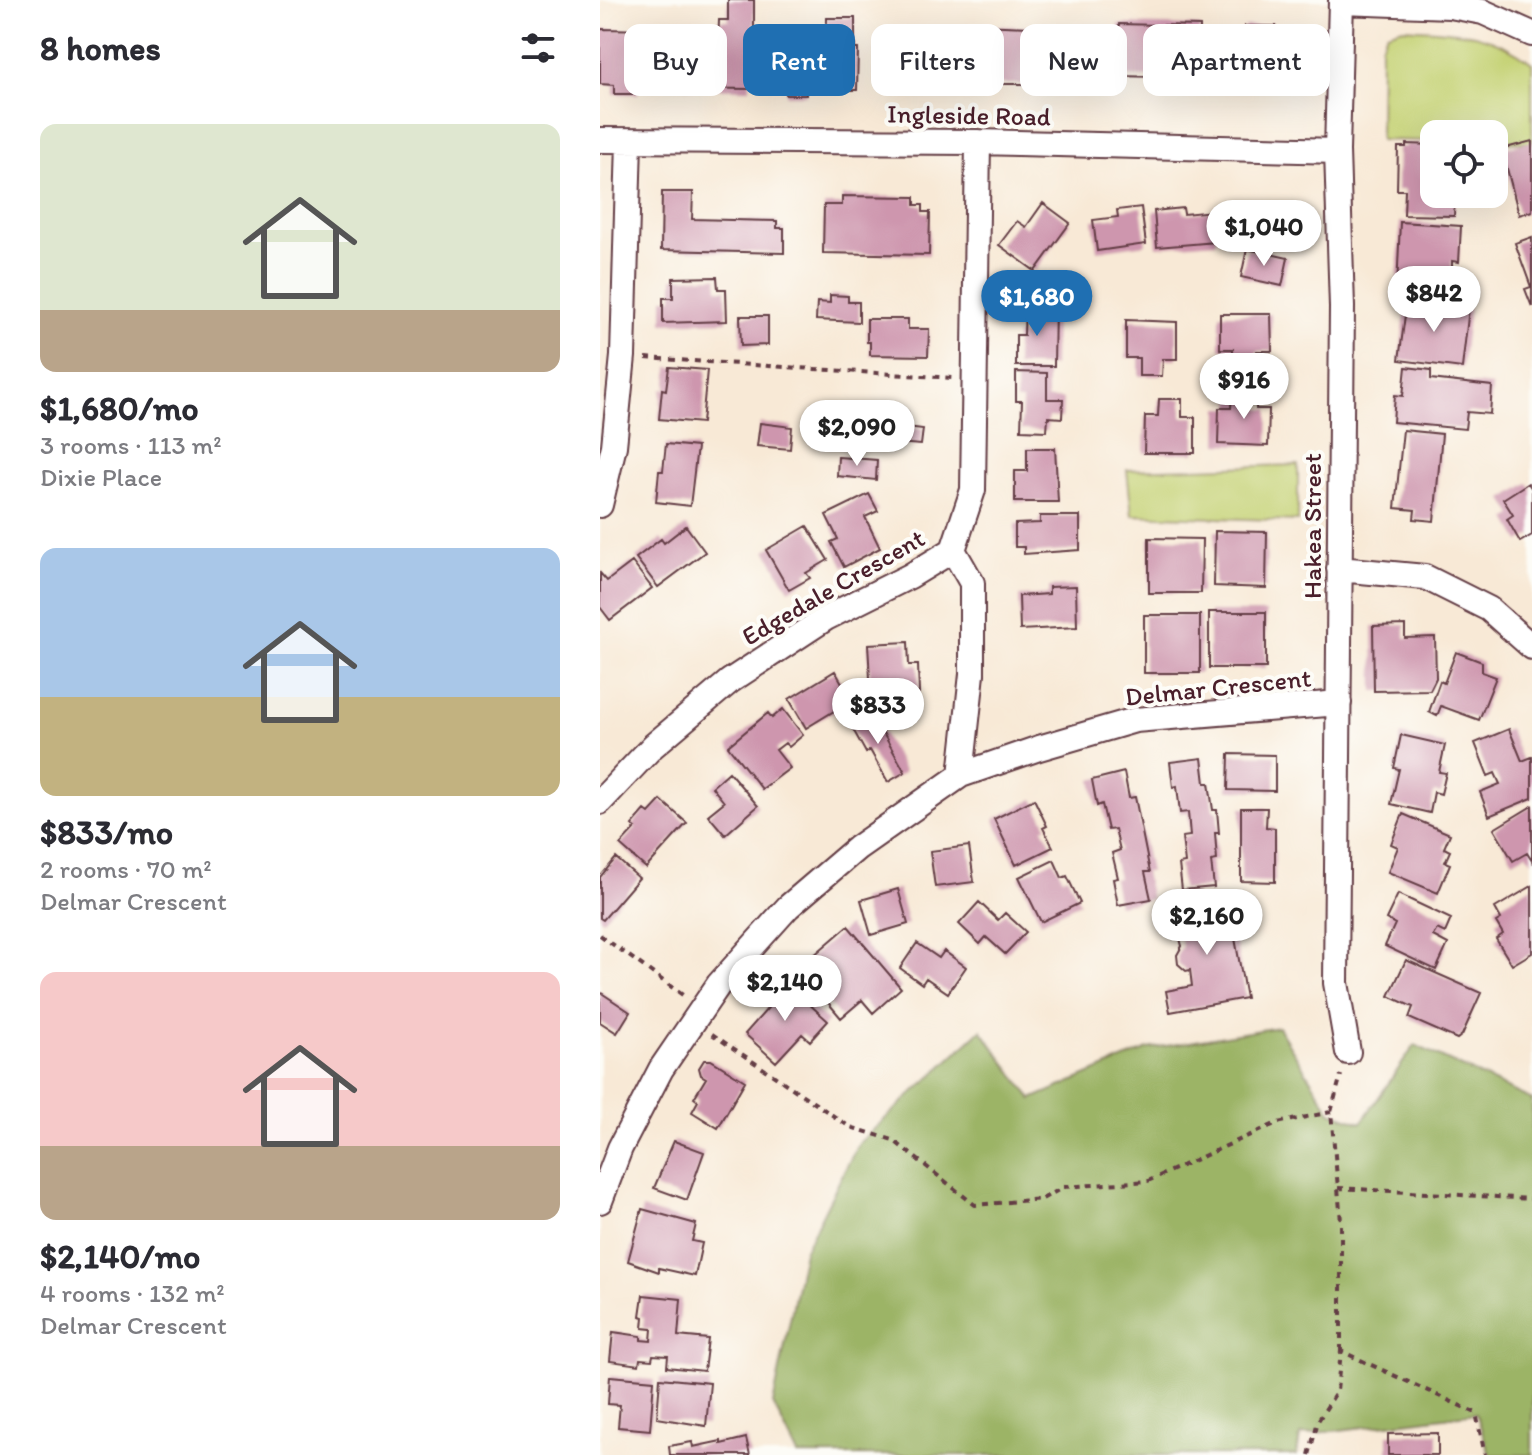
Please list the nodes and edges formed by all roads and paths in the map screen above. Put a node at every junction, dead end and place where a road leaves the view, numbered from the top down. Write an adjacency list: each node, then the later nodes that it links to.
1 (1341, 1): 2 (street); 6 (street, Hakea Street)
2 (1532, 34)
3 (600, 140): 4 (street, Ingleside Road)
4 (629, 141): 5 (street, Ingleside Road); 7 (street)
5 (978, 142): 6 (street, Ingleside Road); 8 (street)
6 (1337, 151): 11 (street, Hakea Street)
7 (623, 356): 8 (path); 9 (street)
8 (975, 380): 10 (street)
9 (600, 505)
10 (953, 550): 14 (street); 15 (street, Edgedale Crescent)
11 (1339, 569): 12 (street); 13 (street, Hakea Street)
12 (1532, 647)
13 (1339, 703): 14 (street, Delmar Crescent); 18 (street, Hakea Street)
14 (961, 775): 17 (street, Delmar Crescent)
15 (600, 802)
16 (600, 935): 17 (path)
17 (698, 1015): 19 (path); 22 (street, Delmar Crescent)
18 (1348, 1052): 19 (path)
19 (1331, 1112): 20 (path)
20 (1338, 1188): 21 (path); 23 (path)
21 (1532, 1199)
22 (600, 1201)
23 (1341, 1351): 24 (path); 25 (path)
24 (1309, 1455)
25 (1485, 1455)

